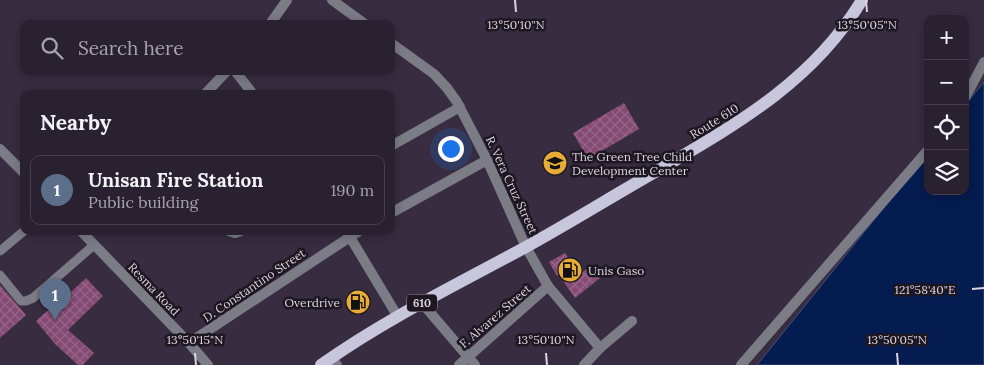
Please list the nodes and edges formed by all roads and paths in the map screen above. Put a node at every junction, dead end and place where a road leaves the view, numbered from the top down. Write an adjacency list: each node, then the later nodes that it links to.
1 (287, 0): 4 (street)
2 (332, 0): 5 (street)
3 (862, 0): 25 (main road, Route 610 / 610)
4 (273, 20)
5 (360, 20)
6 (395, 46): 13 (street, R. Vera Cruz Street)
7 (984, 62): 12 (street)
8 (223, 75): 10 (street)
9 (238, 75): 11 (street)
10 (209, 90)
11 (250, 90)
12 (969, 90)
13 (460, 107): 14 (street); 17 (street, R. Vera Cruz Street)
14 (395, 144)
15 (0, 148): 18 (street)
16 (924, 155): 40 (street)
17 (487, 160): 19 (street); 25 (street, R. Vera Cruz Street)
18 (20, 169)
19 (395, 211)
20 (20, 234): 26 (lane)
21 (85, 235): 24 (street, Resma Road)
22 (349, 235): 32 (street, D. Constantino Street)
23 (353, 235): 30 (street)
24 (94, 245): 27 (lane); 32 (street, Resma Road)
25 (526, 247): 28 (street, R. Vera Cruz Street); 29 (main road, 610)
26 (0, 251)
27 (0, 275)
28 (548, 286): 33 (street, R. Vera Cruz Street); 34 (street, F. Alvarez Street)
29 (422, 303): 30 (main road, 610); 34 (street)
30 (398, 316): 35 (main road, 610)
31 (632, 321): 33 (street)
32 (189, 343): 36 (street, Resma Road)
33 (600, 348): 39 (street)
34 (468, 357): 37 (street, F. Alvarez Street); 38 (street)
35 (332, 363)
36 (208, 365)
37 (459, 365)
38 (475, 365)
39 (584, 365)
40 (741, 365)

